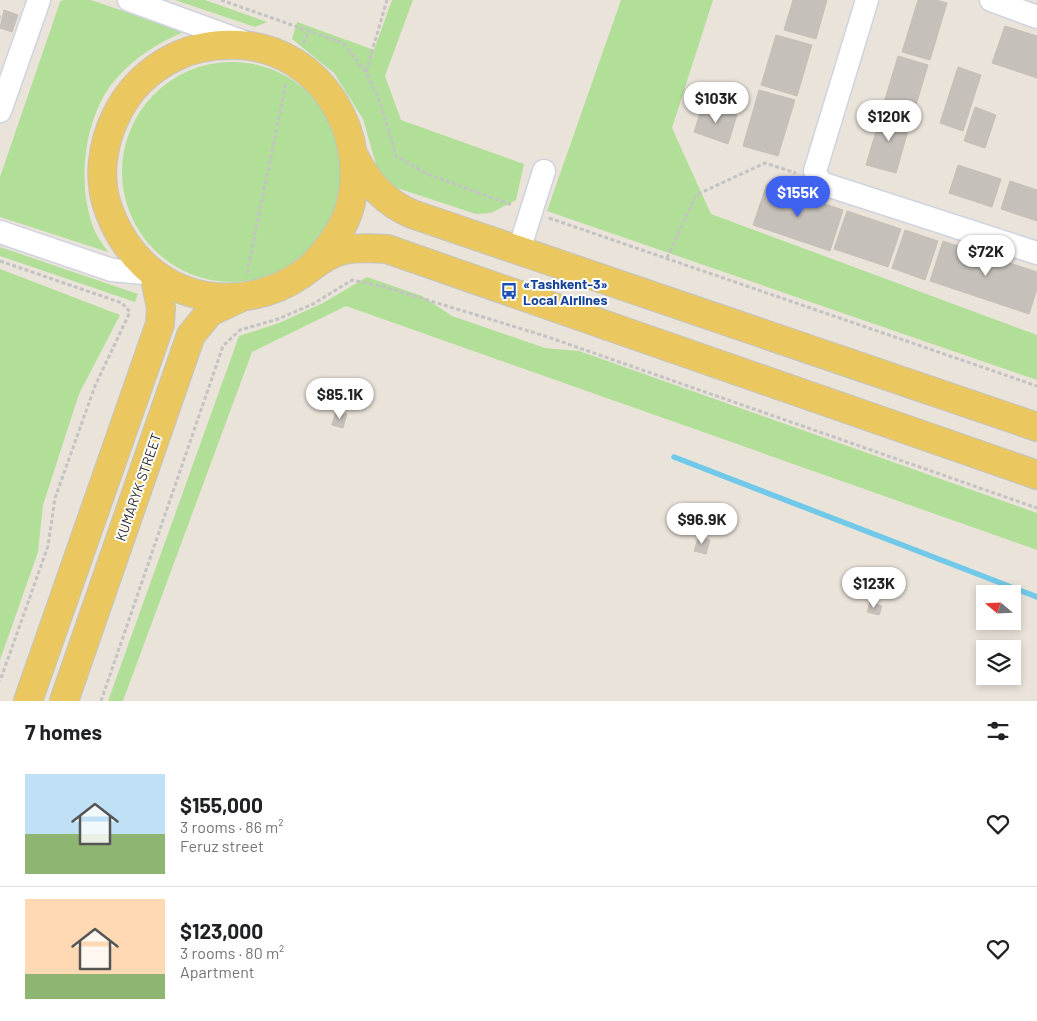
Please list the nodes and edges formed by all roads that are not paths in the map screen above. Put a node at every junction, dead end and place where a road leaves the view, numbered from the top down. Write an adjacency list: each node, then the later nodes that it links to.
1 (39, 0): 7 (street)
2 (129, 0): 6 (street)
3 (867, 0): 12 (street)
4 (991, 0): 5 (street)
5 (1037, 18)
6 (259, 48): 8 (main road); 15 (main road)
7 (0, 111)
8 (354, 156): 11 (main road); 13 (main road)
9 (544, 171): 11 (street)
10 (0, 232): 14 (street)
11 (519, 250): 18 (main road)
12 (1037, 253)
13 (314, 264): 16 (main road); 19 (main road)
14 (112, 270): 15 (street); 17 (street)
15 (154, 274): 16 (main road); 17 (main road)
16 (244, 289): 21 (main road, KUMARYK STREET)
17 (160, 324): 20 (main road)
18 (1037, 427)
19 (1037, 474)
20 (28, 701)
21 (64, 701)

